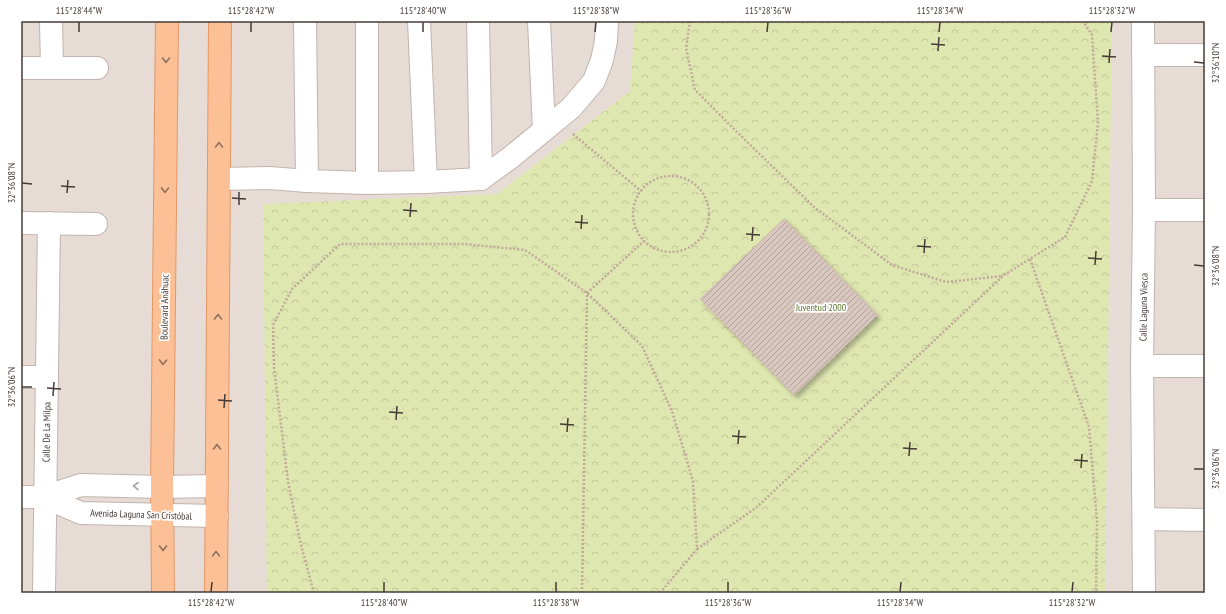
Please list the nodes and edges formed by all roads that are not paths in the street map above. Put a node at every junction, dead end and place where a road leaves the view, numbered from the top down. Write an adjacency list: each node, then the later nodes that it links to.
1 (50, 21): 14 (street)
2 (167, 21): 32 (main road, Boulevard Anáhuac, one-way to 32)
3 (220, 21): 17 (main road, one-way to 3)
4 (305, 21): 19 (street)
5 (368, 21): 21 (street)
6 (419, 21): 20 (street)
7 (478, 21): 18 (street)
8 (539, 21): 16 (street)
9 (607, 21): 16 (street)
10 (1143, 21): 11 (street, Calle Laguna Viesca)
11 (1143, 55): 12 (street); 22 (street, Calle Laguna Viesca)
12 (1205, 55)
13 (21, 68): 14 (street)
14 (52, 68): 15 (street)
15 (97, 68)
16 (550, 125): 18 (street)
17 (219, 179): 19 (street); 31 (main road, one-way to 17)
18 (482, 179): 20 (street)
19 (307, 181): 21 (street)
20 (426, 182): 21 (street)
21 (367, 183)
22 (1144, 210): 23 (street); 27 (street, Calle Laguna Viesca)
23 (1205, 210)
24 (49, 223): 25 (street); 26 (street); 30 (street, Calle De La Milpa)
25 (21, 224)
26 (96, 224)
27 (1142, 366): 28 (street); 37 (street, Calle Laguna Viesca)
28 (1205, 366)
29 (21, 377): 30 (street)
30 (47, 377): 34 (street, Calle De La Milpa)
31 (216, 486): 32 (street, Avenida Laguna San Cristóbal); 36 (main road)
32 (162, 487): 34 (street, Avenida Laguna San Cristóbal, one-way to 34); 35 (main road, Boulevard Anáhuac)
33 (21, 497): 34 (street, Avenida Laguna San Cristóbal)
34 (44, 497): 35 (street, Avenida Laguna San Cristóbal); 39 (street, Calle De La Milpa)
35 (162, 515): 36 (street, Avenida Laguna San Cristóbal); 40 (main road, Boulevard Anáhuac, one-way to 40)
36 (217, 516): 41 (main road, one-way to 36)
37 (1144, 520): 38 (street); 42 (street, Calle Laguna Viesca)
38 (1205, 520)
39 (44, 593)
40 (163, 593)
41 (216, 593)
42 (1144, 593)

